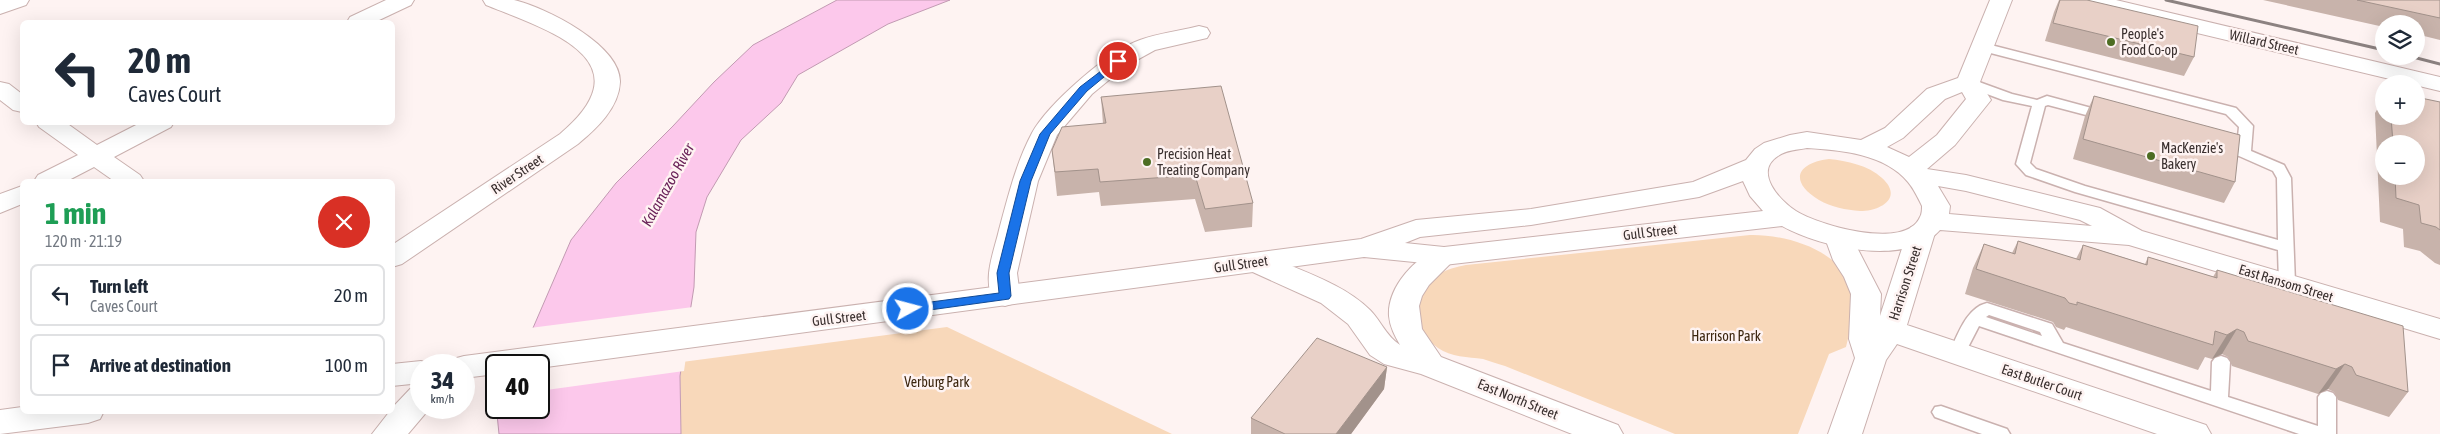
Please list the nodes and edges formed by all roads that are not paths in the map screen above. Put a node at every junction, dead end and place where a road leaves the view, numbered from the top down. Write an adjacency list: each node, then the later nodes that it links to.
1 (18, 0): 6 (street)
2 (402, 0): 7 (street)
3 (494, 0): 34 (street, River Street)
4 (2001, 0): 9 (street)
5 (2088, 0): 11 (street, Willard Street)
6 (0, 7)
7 (362, 20)
8 (1199, 33): 38 (street)
9 (1983, 47): 10 (street); 20 (lane)
10 (1968, 82): 14 (lane); 19 (street); 23 (street)
11 (2440, 84)
12 (0, 89): 13 (street)
13 (20, 104)
14 (2039, 104): 15 (lane); 32 (lane)
15 (2122, 121)
16 (52, 125): 21 (street)
17 (156, 125): 21 (street)
18 (2207, 143): 20 (lane)
19 (1865, 148): 22 (street); 23 (street)
20 (2244, 153): 32 (lane)
21 (96, 156): 24 (street); 25 (street)
22 (1755, 166): 28 (street); 33 (street, Gull Street)
23 (1913, 173): 29 (street); 30 (street, East Ransom Street)
24 (51, 179)
25 (127, 179)
26 (20, 195): 27 (street)
27 (0, 205)
28 (1786, 217): 31 (street); 35 (street, Gull Street)
29 (1927, 227): 30 (street, East Ransom Street); 31 (street); 40 (street, Harrison Street)
30 (2132, 237): 37 (street, East Ransom Street)
31 (1839, 238): 42 (street, Harrison Street)
32 (2287, 247): 37 (lane)
33 (1364, 248): 35 (street, Gull Street); 36 (street, Gull Street)
34 (395, 256)
35 (1444, 256): 44 (street)
36 (1256, 262): 38 (street, Gull Street); 44 (street, East North Street)
37 (2287, 283): 39 (street, East Ransom Street)
38 (1005, 296): 45 (street, Gull Street)
39 (2440, 329)
40 (1890, 330): 41 (street, East Butler Court); 42 (street, Harrison Street)
41 (1957, 353): 49 (lane); 54 (street, East Butler Court)
42 (1871, 358): 57 (street, Harrison Street)
43 (2221, 362): 49 (lane)
44 (1430, 365): 56 (street, East North Street)
45 (475, 366)
46 (410, 373): 47 (street)
47 (395, 375)
48 (2327, 397): 60 (lane)
49 (2219, 400): 59 (lane)
50 (410, 410): 55 (street)
51 (1941, 412): 58 (lane)
52 (64, 414): 53 (street)
53 (0, 422)
54 (2183, 432)
55 (390, 434)
56 (1606, 434)
57 (1845, 434)
58 (2001, 434)
59 (2320, 434)
60 (2327, 434)

